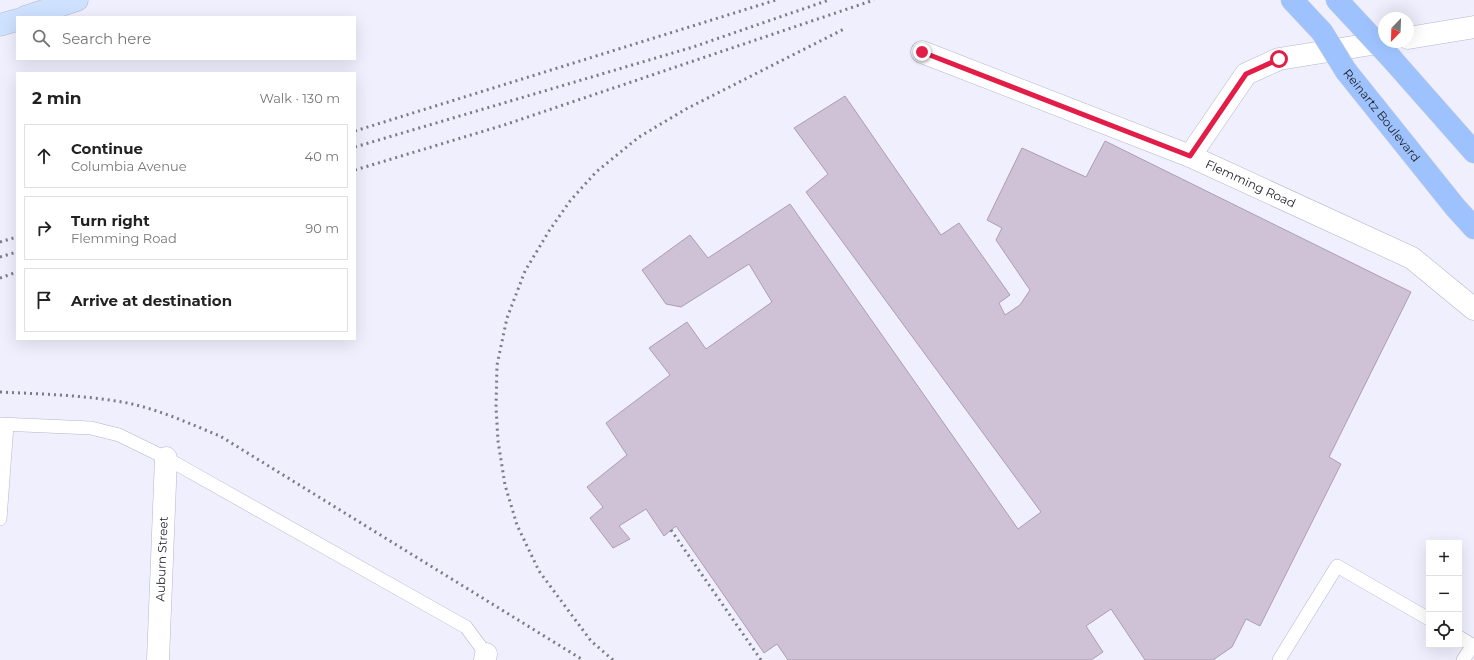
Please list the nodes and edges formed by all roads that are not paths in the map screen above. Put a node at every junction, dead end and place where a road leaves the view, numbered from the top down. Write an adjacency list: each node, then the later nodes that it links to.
1 (77, 0): 4 (main road)
2 (1292, 0): 13 (main road, Reinartz Boulevard, bridge)
3 (1337, 0): 9 (main road, bridge)
4 (28, 16)
5 (16, 20): 6 (main road)
6 (0, 25)
7 (1474, 27): 8 (street)
8 (1414, 37)
9 (1387, 50): 11 (main road); 12 (street)
10 (922, 52): 12 (street, Flemming Road)
11 (1474, 152)
12 (1190, 156): 14 (street, Flemming Road)
13 (1474, 228)
14 (1474, 309)
15 (3, 425): 16 (lane); 17 (lane)
16 (166, 458): 21 (lane); 22 (street, Auburn Street)
17 (0, 519)
18 (1426, 618): 23 (lane)
19 (1462, 639): 20 (lane)
20 (1473, 645): 24 (lane)
21 (486, 657)
22 (158, 660)
23 (1279, 660)
24 (1463, 660)

